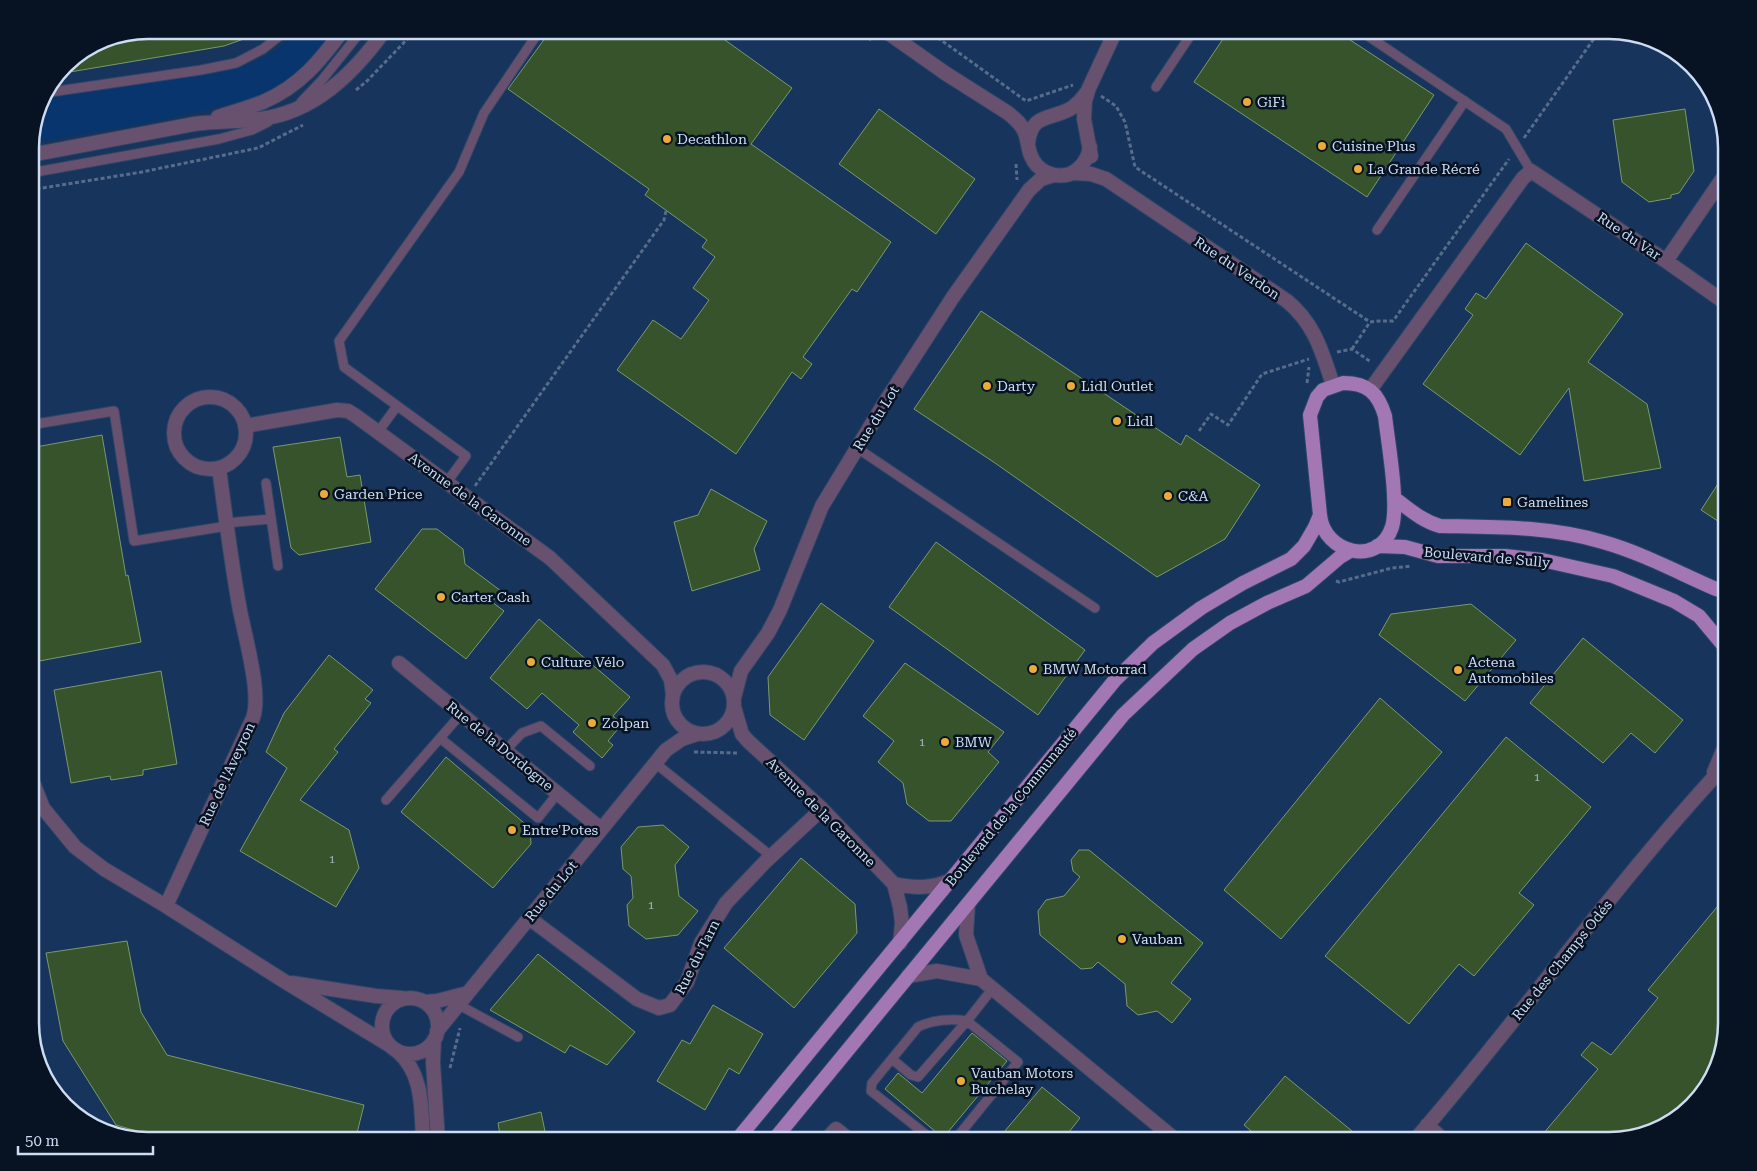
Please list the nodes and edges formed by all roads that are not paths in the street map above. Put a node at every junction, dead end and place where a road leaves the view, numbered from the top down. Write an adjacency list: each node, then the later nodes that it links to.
1 (276, 39): 12 (lane)
2 (337, 39): 17 (street)
3 (355, 39): 15 (lane)
4 (379, 39): 15 (street)
5 (534, 39): 34 (lane)
6 (897, 39): 14 (street)
7 (1112, 39): 11 (street)
8 (1188, 39): 10 (lane)
9 (1373, 39): 13 (lane)
10 (1156, 87)
11 (1088, 90): 16 (street); 18 (street)
12 (54, 92)
13 (1466, 101): 23 (lane); 29 (lane)
14 (1008, 113): 16 (street); 21 (street)
15 (282, 115): 17 (street); 22 (lane)
16 (1053, 115): 18 (street); 21 (street)
17 (198, 124): 20 (street)
18 (1086, 129): 19 (street)
19 (1090, 147): 24 (street); 26 (street)
20 (39, 153)
21 (1030, 153): 25 (street); 28 (street)
22 (39, 171)
23 (1531, 171): 30 (street, Rue du Var); 33 (street)
24 (1072, 173): 25 (street); 26 (street)
25 (1054, 175): 28 (street)
26 (1106, 180): 32 (street, Rue du Verdon)
27 (1718, 185): 30 (street)
28 (1028, 192): 38 (street, Rue du Lot)
29 (1377, 230)
30 (1666, 261): 31 (street, Rue du Var)
31 (1718, 298)
32 (1333, 386): 33 (main road); 43 (main road)
33 (1370, 390): 42 (main road)
34 (397, 406): 37 (lane); 40 (lane)
35 (39, 423): 45 (lane)
36 (246, 426): 37 (street, Avenue de la Garonne); 39 (street); 39 (street)
37 (378, 432): 40 (street, Avenue de la Garonne)
38 (857, 448): 50 (lane); 52 (street, Rue du Lot)
39 (219, 468): 45 (street, Rue de l'Aveyron)
40 (448, 482): 54 (street, Avenue de la Garonne)
41 (266, 484): 44 (lane)
42 (1394, 498): 46 (main road); 49 (main road, Boulevard de Sully)
43 (1320, 514): 47 (main road); 77 (main road, Boulevard de la Communauté)
44 (271, 519): 45 (lane); 48 (lane)
45 (226, 524): 80 (street, Rue de l'Aveyron)
46 (1377, 546): 47 (main road, Boulevard de Sully); 51 (main road, Boulevard de Sully)
47 (1350, 551): 79 (main road, Boulevard de la Communauté)
48 (278, 566)
49 (1718, 589)
50 (1095, 608)
51 (1718, 639)
52 (747, 660): 55 (street); 57 (street)
53 (399, 662): 58 (street, Rue de la Dordogne)
54 (663, 665): 55 (street); 56 (street)
55 (702, 673): 56 (street); 57 (street)
56 (673, 695): 59 (street)
57 (734, 702): 60 (street); 63 (street)
58 (461, 714): 62 (lane); 64 (street, Rue de la Dordogne)
59 (675, 718): 61 (street); 65 (street)
60 (715, 732): 61 (street); 63 (street)
61 (697, 734): 65 (street)
62 (440, 738): 71 (lane); 73 (lane)
63 (748, 740): 74 (street, Avenue de la Garonne)
64 (506, 750): 68 (lane); 71 (street, Rue de la Dordogne)
65 (666, 750): 66 (street, Rue du Lot)
66 (655, 763): 75 (street, Rue du Lot); 76 (lane)
67 (1718, 763): 70 (street, Rue des Champs Odés)
68 (590, 766)
69 (1718, 773): 70 (street, Rue des Champs Odés)
70 (1711, 780): 96 (street, Rue des Champs Odés)
71 (558, 793): 75 (street, Rue de la Dordogne)
72 (39, 800): 80 (street)
73 (386, 800)
74 (822, 809): 76 (street, Rue du Tarn); 78 (street, Avenue de la Garonne)
75 (601, 829): 81 (street, Rue du Lot)
76 (771, 856): 81 (street, Rue du Tarn)
77 (951, 880): 78 (street); 82 (main road, Boulevard de la Communauté)
78 (894, 884): 82 (street)
79 (968, 904): 83 (main road, Boulevard de la Communauté); 84 (street)
80 (166, 906): 85 (street)
81 (529, 918): 87 (street, Rue du Lot)
82 (900, 943): 99 (main road, Boulevard de la Communauté)
83 (908, 976): 84 (street); 100 (main road, Boulevard de la Communauté)
84 (981, 979): 86 (street)
85 (284, 981): 88 (street); 94 (street)
86 (993, 988): 91 (lane); 103 (street)
87 (468, 993): 89 (street); 90 (street, Rue du Lot)
88 (406, 998): 89 (street); 94 (street)
89 (424, 1002): 92 (street)
90 (463, 1008): 92 (street, Rue du Lot); 93 (lane)
91 (967, 1021): 95 (lane); 95 (lane); 102 (lane)
92 (436, 1036): 94 (street); 98 (street)
93 (518, 1037)
94 (393, 1048): 97 (street)
95 (892, 1059): 101 (lane)
96 (1427, 1125): 104 (street, Rue des Champs Odés); 105 (street)
97 (423, 1132)
98 (437, 1132)
99 (743, 1132)
100 (781, 1132)
101 (922, 1132)
102 (961, 1132)
103 (1166, 1132)
104 (1421, 1132)
105 (1435, 1132)

